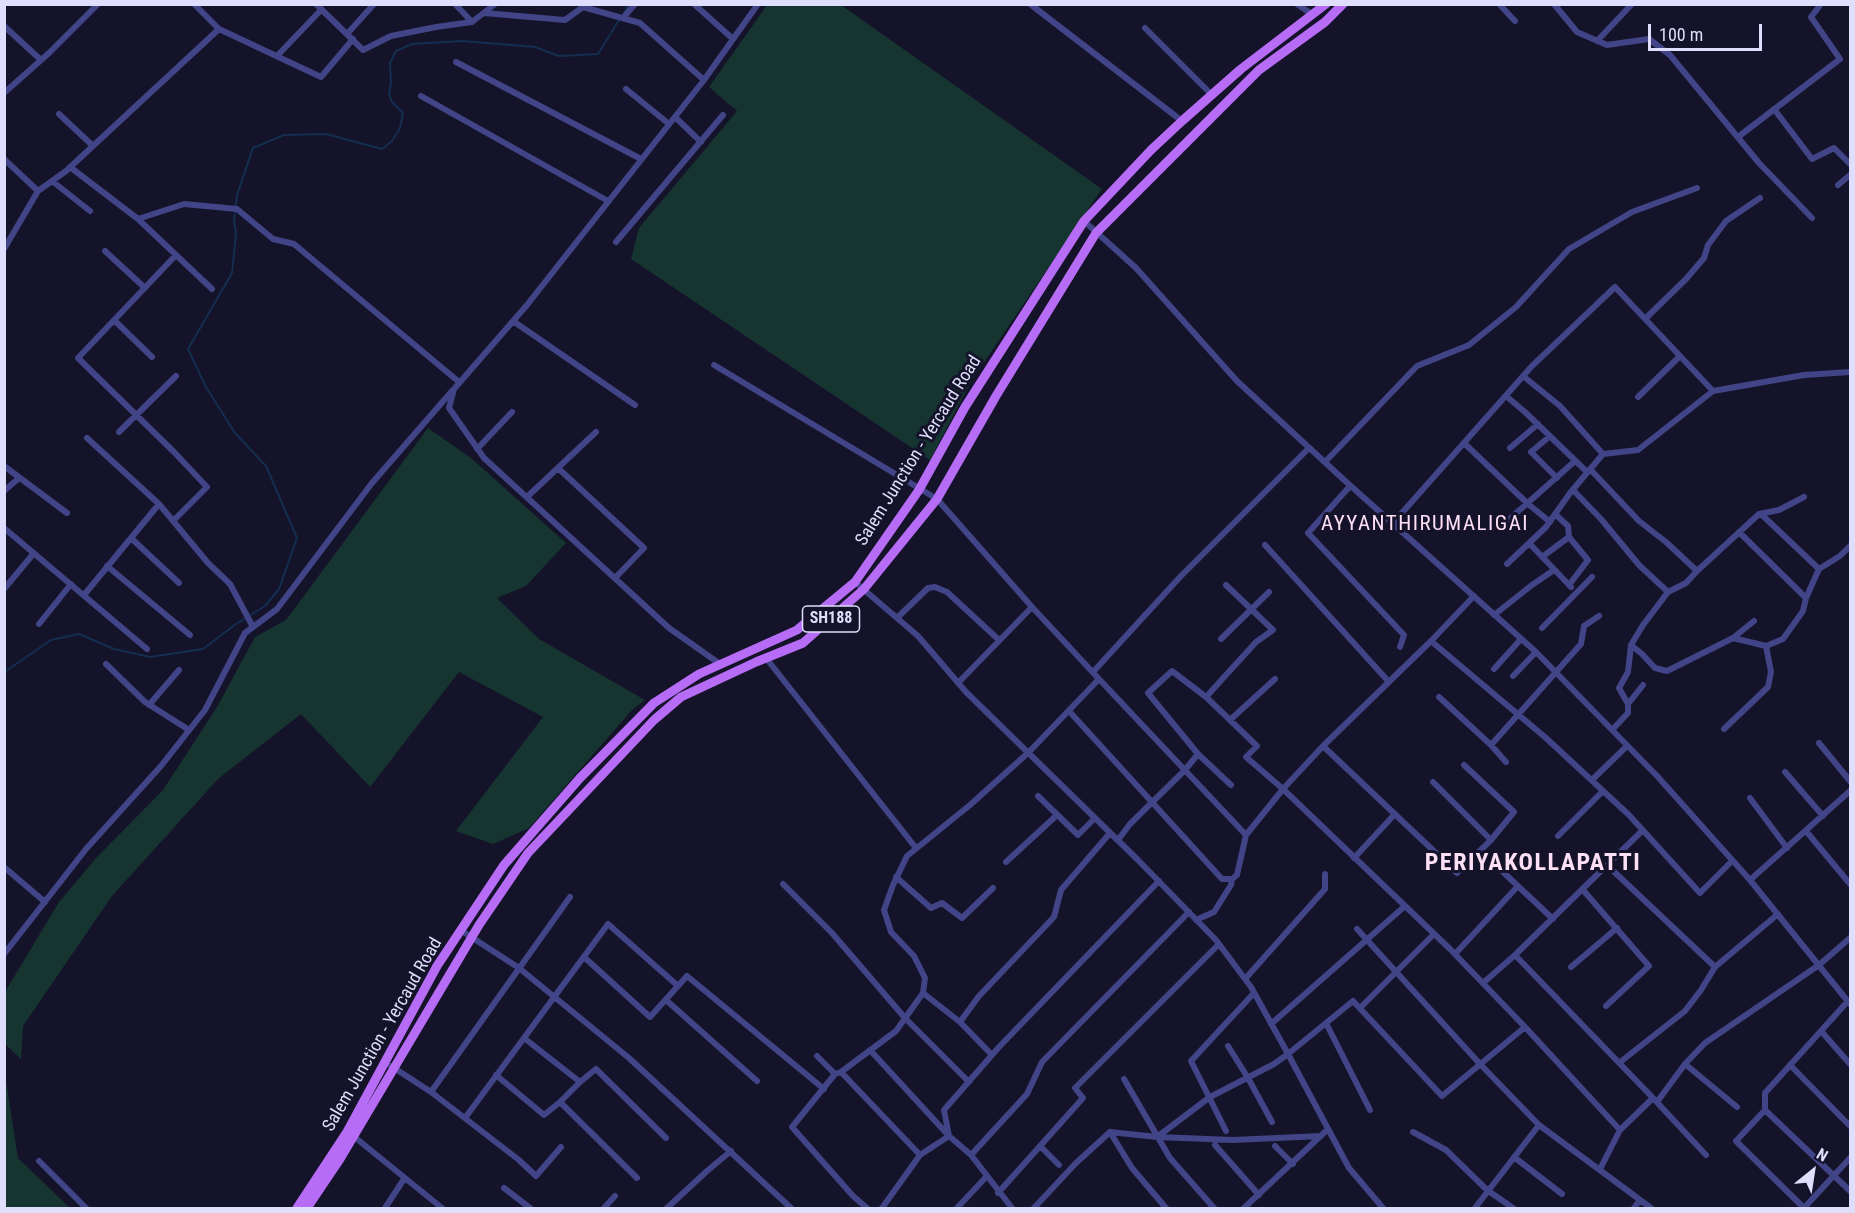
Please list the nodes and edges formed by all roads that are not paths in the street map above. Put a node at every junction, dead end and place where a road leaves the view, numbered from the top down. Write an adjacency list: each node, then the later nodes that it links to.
1 (98, 4): 32 (street)
2 (194, 4): 26 (street)
3 (374, 4): 27 (street)
4 (455, 4): 23 (street)
5 (495, 4): 19 (street)
6 (635, 4): 21 (street)
7 (694, 4): 29 (street)
8 (758, 4): 29 (street)
9 (1030, 4): 43 (street)
10 (1297, 4): 20 (street)
11 (1326, 4): 20 (main road, Salem Junction - Yercaud Road / SH188)
12 (1343, 4): 65 (main road, SH188)
13 (1499, 4): 22 (street)
14 (1554, 4): 30 (street)
15 (1632, 4): 30 (street)
16 (1821, 4): 39 (street)
17 (582, 6): 19 (street); 21 (street)
18 (319, 7): 27 (street); 31 (street)
19 (484, 13): 23 (street)
20 (1314, 15): 37 (main road, Salem Junction - Yercaud Road / SH188)
21 (624, 18): 34 (street)
22 (1515, 21)
23 (472, 22): 28 (street)
24 (4, 26): 32 (street)
25 (1145, 28): 37 (street)
26 (219, 29): 31 (street); 47 (street)
27 (346, 34): 28 (street)
28 (353, 39): 31 (street)
29 (733, 39): 34 (street)
30 (1597, 41): 45 (street)
31 (277, 56)
32 (41, 60): 36 (street)
33 (456, 62): 49 (street)
34 (704, 80): 42 (street)
35 (626, 89): 44 (street)
36 (4, 93)
37 (1212, 95): 43 (main road, Salem Junction - Yercaud Road / SH188)
38 (421, 96): 60 (street)
39 (1774, 109): 45 (street); 50 (street)
40 (59, 114): 47 (street)
41 (723, 115): 46 (street)
42 (675, 117): 44 (street); 46 (street)
43 (1182, 121): 64 (main road, Salem Junction - Yercaud Road / SH188)
44 (669, 124): 49 (street)
45 (1738, 137): 62 (street)
46 (701, 142): 66 (street)
47 (93, 146): 52 (street)
48 (4, 159): 51 (street)
49 (641, 159): 60 (street)
50 (1851, 164)
51 (12, 165): 53 (street); 58 (street)
52 (70, 167): 55 (street); 63 (street)
53 (4, 172)
54 (1851, 175): 56 (street)
55 (52, 181): 58 (street); 61 (street)
56 (1838, 185)
57 (1697, 188): 100 (street)
58 (38, 191): 67 (street)
59 (1760, 198): 72 (street)
60 (608, 201): 74 (street)
61 (90, 211)
62 (1812, 218)
63 (138, 219): 69 (street); 81 (street)
64 (1084, 221): 65 (street); 107 (main road, Salem Junction - Yercaud Road / SH188)
65 (1096, 233): 95 (street); 112 (main road, SH188)
66 (616, 242)
67 (4, 249)
68 (105, 251): 70 (street)
69 (176, 255): 70 (street); 71 (street)
70 (145, 288): 73 (street)
71 (212, 290)
72 (1645, 319): 75 (street); 80 (street)
73 (114, 320): 76 (street); 88 (street)
74 (513, 321): 81 (street); 86 (street)
75 (1680, 356): 83 (street); 85 (street)
76 (152, 357)
77 (714, 365): 107 (street)
78 (1851, 372): 83 (street)
79 (176, 376): 88 (street)
80 (1523, 376): 84 (street); 98 (street)
81 (459, 382): 82 (street)
82 (454, 388): 97 (street); 158 (street)
83 (1713, 391): 98 (street)
84 (1506, 396): 89 (street); 94 (street)
85 (1638, 397)
86 (635, 405)
87 (512, 412): 97 (street)
88 (137, 416): 90 (street); 118 (street)
89 (1538, 424): 92 (street); 96 (street)
90 (119, 432)
91 (596, 432): 102 (street)
92 (1550, 436): 99 (street); 105 (street)
93 (87, 438): 114 (street)
94 (1464, 443): 113 (street); 121 (street)
95 (1309, 448): 100 (street); 176 (street)
96 (1510, 448)
97 (477, 449): 110 (street)
98 (1603, 454): 103 (street)
99 (1575, 461): 103 (street); 105 (street)
100 (1325, 462): 106 (street)
101 (4, 466): 104 (street)
102 (558, 468): 110 (street); 137 (street)
103 (1588, 471): 108 (street); 135 (street)
104 (19, 478): 109 (street); 115 (street)
105 (1557, 478): 113 (street)
106 (1350, 486): 121 (street); 168 (street)
107 (919, 490): 112 (street); 138 (main road, Salem Junction - Yercaud Road / SH188)
108 (1572, 490): 116 (street); 147 (street)
109 (4, 491)
110 (527, 497): 137 (street)
111 (1804, 497): 117 (street)
112 (937, 499): 144 (main road, SH188); 151 (street)
113 (1527, 503): 119 (street); 120 (street)
114 (159, 504): 118 (street); 125 (street)
115 (67, 513)
116 (1555, 514): 119 (street); 124 (street)
117 (1761, 514): 123 (street); 133 (street)
118 (173, 521): 158 (street)
119 (1550, 522): 126 (street)
120 (1505, 523)
121 (1393, 524): 149 (street)
122 (4, 528): 129 (street)
123 (1739, 532): 135 (street); 150 (street)
124 (1569, 537): 130 (street); 142 (street)
125 (131, 538): 132 (street); 139 (street)
126 (1529, 543): 130 (street); 131 (street)
127 (1265, 545): 181 (street)
128 (1851, 546): 133 (street)
129 (34, 553): 140 (street); 143 (street)
130 (1542, 557): 134 (street)
131 (1507, 564)
132 (107, 566): 148 (street); 160 (street)
133 (1819, 569): 150 (street)
134 (1554, 570): 142 (street); 153 (street)
135 (1697, 571): 147 (street)
136 (1592, 577): 146 (street)
137 (615, 578): 173 (street)
138 (855, 582): 144 (street); 173 (main road, Salem Junction - Yercaud Road / SH188)
139 (180, 583)
140 (70, 584): 148 (street); 157 (street)
141 (1226, 585): 152 (street)
142 (1569, 585): 146 (street)
143 (4, 589)
144 (864, 590): 155 (street); 171 (main road, SH188)
145 (1269, 592): 152 (street)
146 (1576, 592): 159 (street)
147 (1668, 592): 166 (street)
148 (84, 595): 169 (street)
149 (1474, 596): 153 (street); 165 (street)
150 (1806, 598): 167 (street)
151 (1032, 607): 164 (street); 176 (street)
152 (1251, 609): 162 (street); 184 (street)
153 (1494, 615): 163 (street)
154 (1599, 616): 177 (street)
155 (897, 618): 164 (street); 182 (street)
156 (1754, 621): 161 (street)
157 (39, 624)
158 (253, 627): 192 (street)
159 (1542, 628)
160 (190, 635)
161 (1733, 638): 166 (street); 167 (street)
162 (1221, 639)
163 (1521, 639): 170 (street); 174 (street)
164 (999, 640): 182 (street)
165 (1431, 641): 181 (street); 189 (street)
166 (1631, 645): 186 (street)
167 (1766, 646): 191 (street)
168 (1400, 647)
169 (147, 649)
170 (1536, 652): 177 (street); 178 (street)
171 (766, 658): 225 (street); 254 (main road, SH188)
172 (106, 664): 187 (street)
173 (720, 664): 252 (main road, Salem Junction - Yercaud Road / SH188)
174 (1494, 669)
175 (179, 670): 187 (street)
176 (1093, 672): 179 (street)
177 (1556, 673): 189 (street); 193 (street)
178 (1513, 676)
179 (1099, 679): 188 (street); 202 (street)
180 (1275, 679): 190 (street)
181 (1389, 682): 196 (street)
182 (958, 683): 198 (street)
183 (1643, 685): 186 (street)
184 (1206, 697): 190 (street); 199 (street)
185 (1439, 697): 195 (street)
186 (1628, 704): 193 (street)
187 (149, 705): 192 (street)
188 (1069, 711): 198 (street); 213 (street)
189 (1518, 714): 195 (street); 204 (street)
190 (1230, 720): 208 (street)
191 (1724, 729)
192 (189, 730): 244 (street)
193 (1612, 730): 197 (street)
194 (1819, 742): 205 (street)
195 (1491, 745): 200 (street)
196 (1323, 746): 208 (street); 214 (street)
197 (1627, 746): 204 (street); 228 (street)
198 (1029, 752): 217 (street); 225 (street)
199 (1198, 754): 202 (street); 207 (street)
200 (1506, 762)
201 (1464, 765): 224 (street)
202 (1185, 770): 213 (street); 221 (street)
203 (1785, 772): 216 (street)
204 (1592, 780): 209 (street)
205 (1851, 781)
206 (1433, 782): 224 (street)
207 (1231, 785)
208 (1283, 789): 221 (street); 227 (street)
209 (1603, 791): 218 (street); 222 (street)
210 (1851, 791): 216 (street)
211 (1038, 796): 215 (street)
212 (1750, 798): 226 (street)
213 (1152, 803): 223 (street); 235 (street)
214 (1395, 814): 224 (street); 227 (street)
215 (1058, 815): 217 (street); 229 (street)
216 (1823, 816): 219 (street)
217 (1095, 818): 220 (street)
218 (1643, 830): 228 (street); 230 (street)
219 (1806, 831): 226 (street); 239 (street)
220 (1110, 833): 223 (street); 278 (street)
221 (1246, 835): 235 (street)
222 (1558, 836)
223 (1118, 840): 237 (street)
224 (1491, 840)
225 (916, 848): 234 (street)
226 (1787, 848): 236 (street)
227 (1354, 858): 245 (street)
228 (1732, 861): 236 (street)
229 (1006, 862)
230 (1607, 866): 242 (street); 264 (street)
231 (4, 867): 244 (street)
232 (1503, 872): 240 (street)
233 (1325, 874): 267 (street)
234 (896, 877): 241 (street); 270 (street)
235 (1232, 879): 249 (street)
236 (1750, 880): 247 (street)
237 (1159, 881): 246 (street); 287 (street)
238 (783, 884): 277 (street)
239 (1851, 884)
240 (1518, 886): 248 (street); 259 (street)
241 (993, 888)
242 (1583, 890): 248 (street); 250 (street)
243 (570, 897): 265 (street)
244 (45, 902): 258 (street)
245 (1405, 906): 253 (street); 256 (street)
246 (1189, 912): 249 (street); 330 (street)
247 (1778, 914): 262 (street); 264 (street)
248 (1553, 919): 260 (street)
249 (1196, 920): 257 (street)
250 (1617, 928): 263 (street); 275 (street)
251 (1357, 929): 256 (street)
252 (462, 931): 254 (street); 294 (main road, Salem Junction - Yercaud Road / SH188)
253 (1434, 934): 259 (street); 266 (street)
254 (472, 937): 265 (street); 294 (main road, SH188)
255 (1851, 938): 262 (street)
256 (1367, 940): 266 (street); 280 (street)
257 (1220, 944): 267 (street); 325 (street)
258 (6, 949)
259 (1455, 954): 268 (street)
260 (1515, 955): 268 (street); 289 (street)
261 (584, 957): 269 (street); 272 (street); 273 (street)
262 (1819, 965): 274 (street); 291 (street)
263 (1571, 967)
264 (1715, 967): 289 (street)
265 (519, 968): 272 (street); 303 (street)
266 (1397, 971): 276 (street); 290 (street)
267 (1245, 979): 271 (street)
268 (1483, 983): 281 (street)
269 (678, 986): 273 (street); 302 (street)
270 (923, 993): 277 (street); 278 (street)
271 (1254, 993): 280 (street); 304 (street)
272 (555, 996): 283 (street); 328 (street)
273 (666, 1000): 300 (street)
274 (1849, 1003): 282 (street)
275 (1606, 1006)
276 (1360, 1008): 279 (street); 290 (street)
277 (905, 1018): 285 (street); 301 (street)
278 (960, 1022): 287 (street)
279 (1326, 1023): 286 (street); 308 (street)
280 (1271, 1024): 286 (street)
281 (1525, 1027): 290 (street); 315 (street)
282 (1821, 1031): 292 (street); 293 (street)
283 (524, 1038): 296 (street); 299 (street)
284 (1228, 1046): 297 (street)
285 (870, 1050): 295 (street); 320 (street)
286 (1288, 1054): 297 (street); 314 (street)
287 (992, 1055): 301 (street)
288 (817, 1056): 295 (street)
289 (1619, 1063): 305 (street)
290 (1480, 1064): 312 (street)
291 (1685, 1064): 305 (street); 307 (street)
292 (1851, 1064)
293 (1790, 1065): 309 (street); 313 (street)
294 (389, 1066): 303 (street); 319 (main road, SH188)
295 (838, 1073): 302 (street); 329 (street)
296 (496, 1075): 306 (street); 310 (street)
297 (1248, 1077): 304 (street); 311 (street)
298 (1124, 1079): 322 (street)
299 (580, 1082): 306 (street); 323 (street)
300 (757, 1082)
301 (969, 1082): 320 (street)
302 (824, 1089): 359 (street)
303 (430, 1092): 310 (street)
304 (1210, 1097): 316 (street); 322 (street)
305 (1655, 1100): 315 (street); 331 (street)
306 (560, 1102): 340 (street)
307 (1737, 1107)
308 (1370, 1110)
309 (1765, 1110): 339 (street); 372 (street)
310 (465, 1118): 327 (street)
311 (1272, 1122)
312 (1539, 1125): 332 (street); 337 (street)
313 (1851, 1126)
314 (1328, 1129): 321 (street); 367 (street)
315 (1620, 1130): 337 (street)
316 (1226, 1131)
317 (1110, 1132): 322 (street); 363 (street); 364 (street)
318 (1413, 1132): 343 (street)
319 (350, 1134): 341 (street); 351 (main road, Salem Junction - Yercaud Road / SH188); 352 (main road, SH188)
320 (949, 1136): 329 (street); 330 (street)
321 (1321, 1136): 322 (street); 335 (street)
322 (1156, 1137): 365 (street)
323 (666, 1138)
324 (1215, 1145): 347 (street)
325 (1040, 1146): 336 (street); 345 (street)
326 (1275, 1146): 335 (street)
327 (561, 1147)
328 (731, 1151): 357 (street); 358 (street)
329 (920, 1155): 360 (street)
330 (971, 1155): 338 (street)
331 (1706, 1155)
332 (1514, 1157): 343 (street); 346 (street)
333 (1851, 1158): 339 (street)
334 (39, 1161): 350 (street)
335 (1293, 1164): 347 (street)
336 (1059, 1165)
337 (1599, 1169): 349 (street)
338 (987, 1176): 345 (street); 361 (street)
339 (1834, 1176): 344 (street); 372 (street)
340 (636, 1178)
341 (404, 1179): 353 (street); 354 (street)
342 (504, 1188): 355 (street)
343 (1487, 1190): 368 (street); 369 (street)
344 (1851, 1191)
345 (999, 1193): 362 (street)
346 (1562, 1194)
347 (1259, 1195): 366 (street)
348 (615, 1196): 356 (street)
349 (1640, 1200): 370 (street); 371 (street)
350 (86, 1209)
351 (297, 1209)
352 (307, 1209)
353 (385, 1209)
354 (442, 1209)
355 (530, 1209)
356 (604, 1209)
357 (667, 1209)
358 (791, 1209)
359 (867, 1209)
360 (882, 1209)
361 (957, 1209)
362 (1012, 1209)
363 (1034, 1209)
364 (1166, 1209)
365 (1214, 1209)
366 (1244, 1209)
367 (1383, 1209)
368 (1475, 1209)
369 (1514, 1209)
370 (1634, 1209)
371 (1650, 1209)
372 (1804, 1209)

